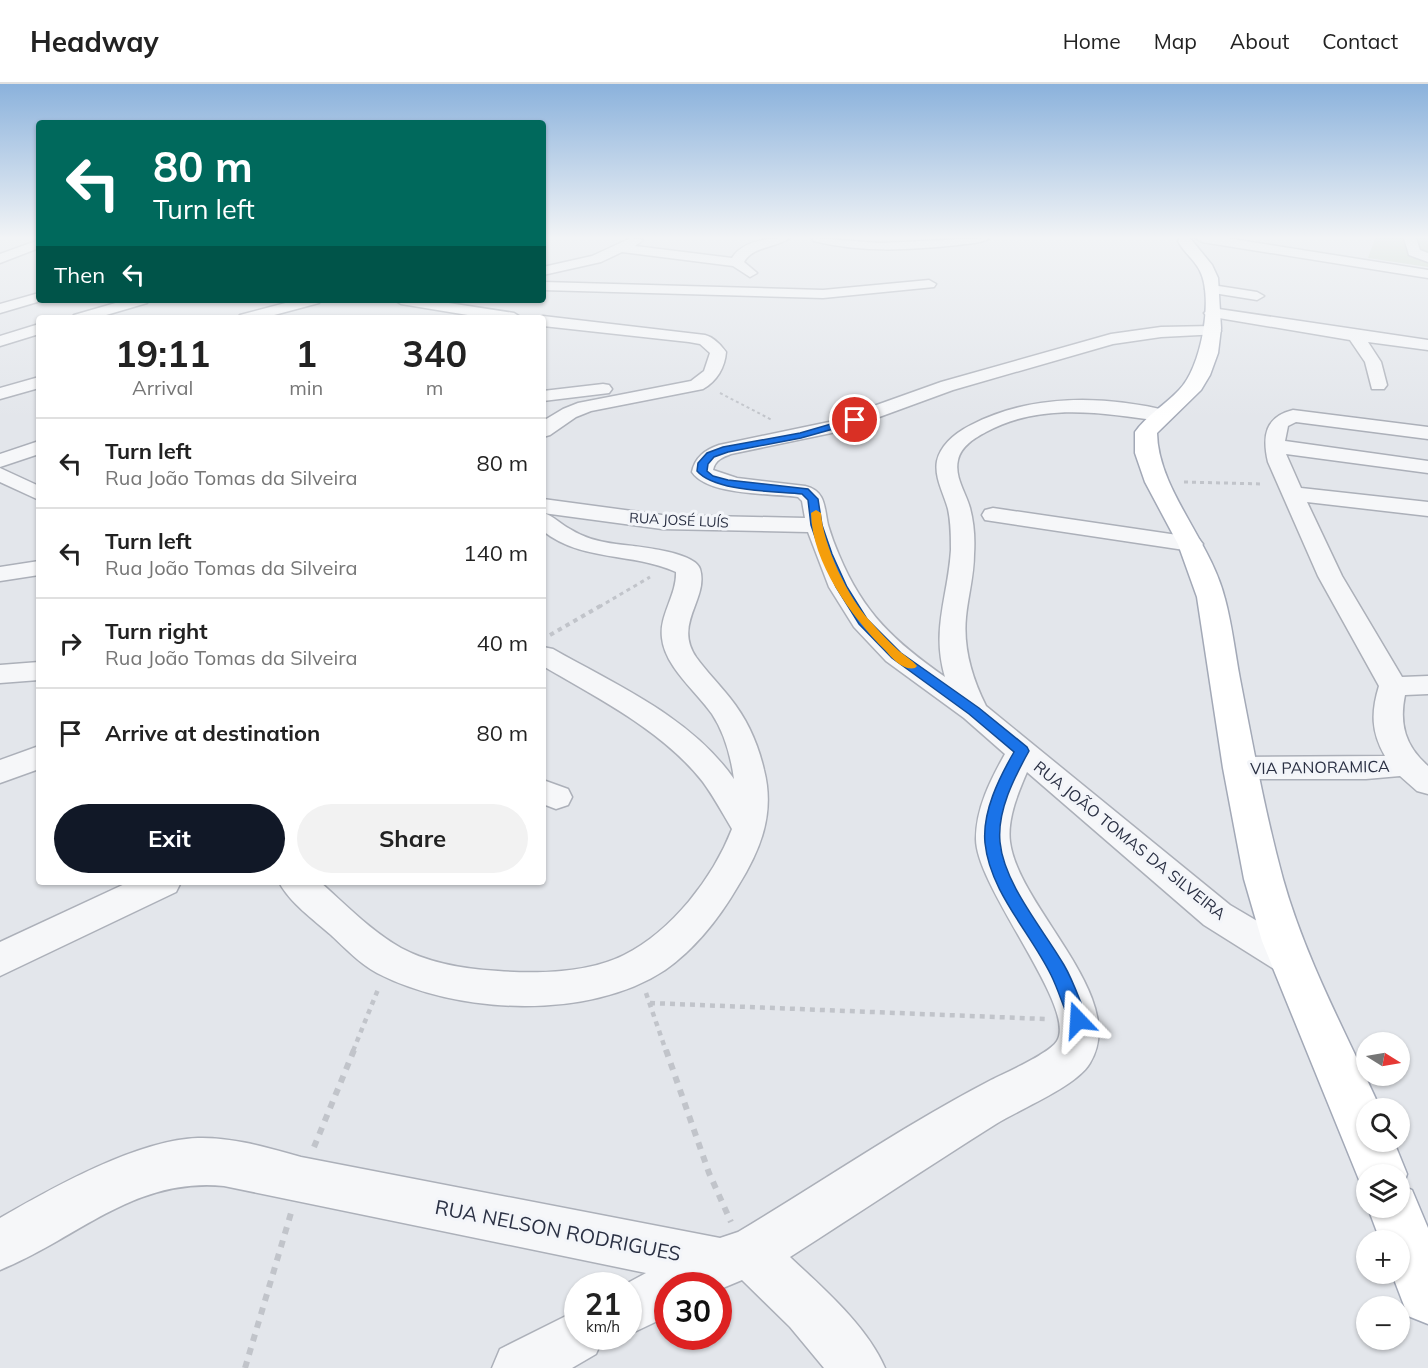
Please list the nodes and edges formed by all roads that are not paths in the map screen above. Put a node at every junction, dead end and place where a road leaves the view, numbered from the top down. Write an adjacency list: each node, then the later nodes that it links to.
1 (36, 298): 6 (street)
2 (1212, 298): 12 (main road)
3 (132, 303): 8 (street)
4 (300, 303): 9 (street)
5 (417, 303): 7 (street)
6 (0, 309)
7 (449, 309): 10 (street); 11 (street)
8 (90, 315)
9 (255, 315)
10 (428, 315)
11 (492, 315)
12 (1212, 322): 15 (street, RUA JOÃO TOMAS DA SILVEIRA); 24 (main road); 38 (street, RUA JOÃO TOMAS DA SILVEIRA)
13 (546, 327): 19 (street)
14 (36, 330): 16 (street)
15 (1356, 337): 17 (street, RUA JOÃO TOMAS DA SILVEIRA); 21 (street)
16 (0, 341)
17 (1428, 345)
18 (0, 377): 20 (street)
19 (705, 378): 23 (street); 25 (street)
20 (31, 384): 22 (street)
21 (1378, 385)
22 (0, 394)
23 (546, 396)
24 (1161, 415): 39 (main road); 47 (street)
25 (546, 429)
26 (1428, 433): 27 (street)
27 (1274, 446): 30 (street); 32 (street)
28 (36, 448): 29 (street)
29 (0, 461)
30 (1428, 467)
31 (0, 474): 33 (street)
32 (1290, 489): 35 (street); 46 (street)
33 (36, 492)
34 (546, 506): 38 (street, RUA JOSÉ LUÍS)
35 (1428, 509)
36 (993, 515): 39 (street)
37 (546, 522): 53 (street)
38 (817, 525): 47 (street, RUA JOÃO TOMAS DA SILVEIRA)
39 (1191, 544): 50 (main road)
40 (35, 565): 41 (street)
41 (0, 574)
42 (546, 657): 53 (street)
43 (36, 671): 44 (street)
44 (0, 674)
45 (1428, 685): 46 (street)
46 (1393, 686): 52 (street)
47 (974, 711): 48 (street, RUA JOÃO TOMAS DA SILVEIRA)
48 (1022, 751): 57 (street, RUA JOÃO TOMAS DA SILVEIRA); 61 (street)
49 (36, 758): 51 (street)
50 (1240, 768): 52 (street, VIA PANORAMICA); 57 (main road)
51 (0, 772)
52 (1418, 774)
53 (749, 829): 55 (street)
54 (157, 885): 56 (street)
55 (300, 885)
56 (0, 960)
57 (1291, 960): 58 (main road)
58 (1356, 1111)
59 (1398, 1218): 63 (main road)
60 (0, 1246): 61 (street, RUA NELSON RODRIGUES)
61 (735, 1258): 62 (street); 66 (street)
62 (704, 1272)
63 (1428, 1296)
64 (564, 1344): 65 (street)
65 (519, 1368)
66 (858, 1368)

